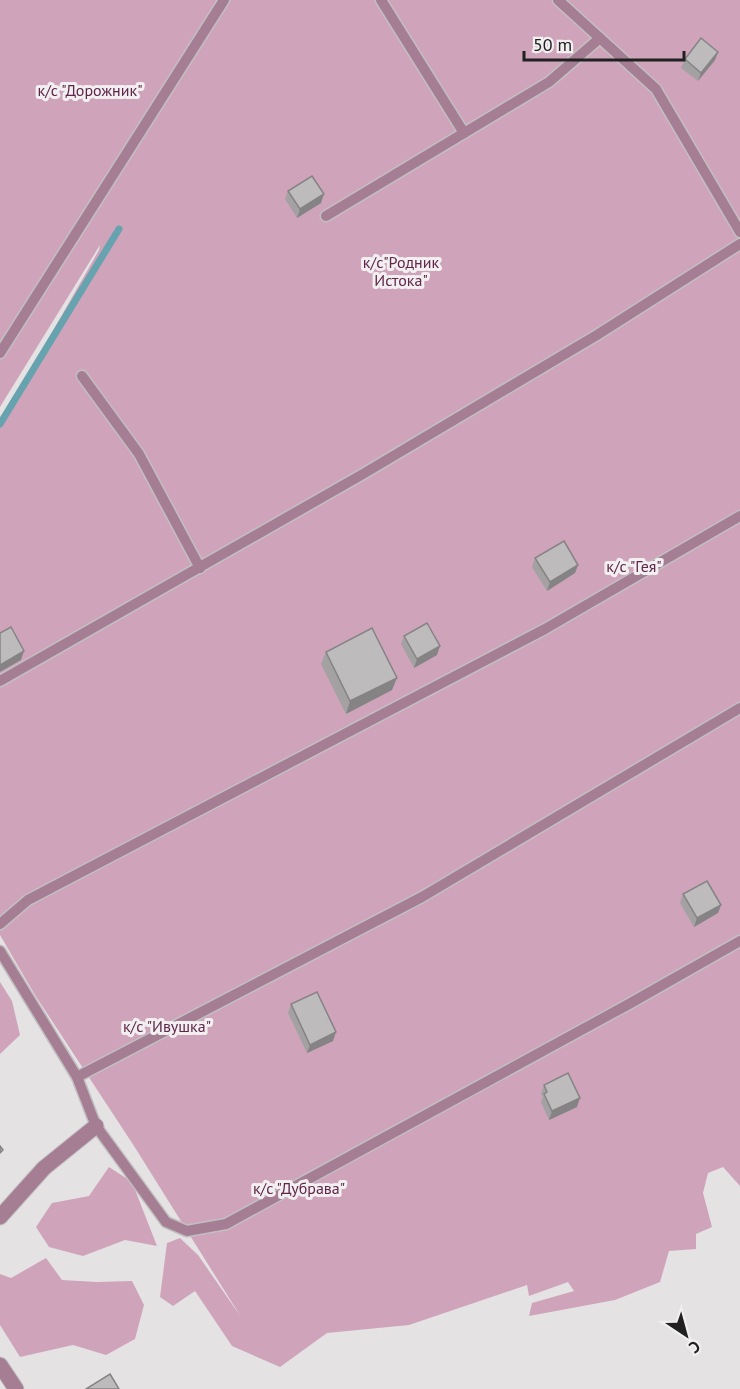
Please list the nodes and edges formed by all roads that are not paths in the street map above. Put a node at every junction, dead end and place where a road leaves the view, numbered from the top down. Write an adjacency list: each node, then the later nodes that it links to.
1 (224, 0): 9 (lane)
2 (381, 0): 5 (lane)
3 (558, 0): 4 (lane)
4 (600, 38): 5 (lane); 7 (lane)
5 (464, 133): 6 (lane)
6 (326, 216)
7 (740, 232)
8 (740, 244): 12 (lane)
9 (0, 354)
10 (82, 376): 12 (lane)
11 (740, 516): 15 (lane)
12 (200, 568): 13 (lane)
13 (0, 681)
14 (740, 708): 18 (lane)
15 (0, 924)
16 (740, 940): 19 (lane)
17 (0, 951): 18 (lane)
18 (77, 1077): 19 (lane)
19 (96, 1126): 20 (street)
20 (0, 1217)
21 (0, 1365): 22 (street)
22 (16, 1389)

